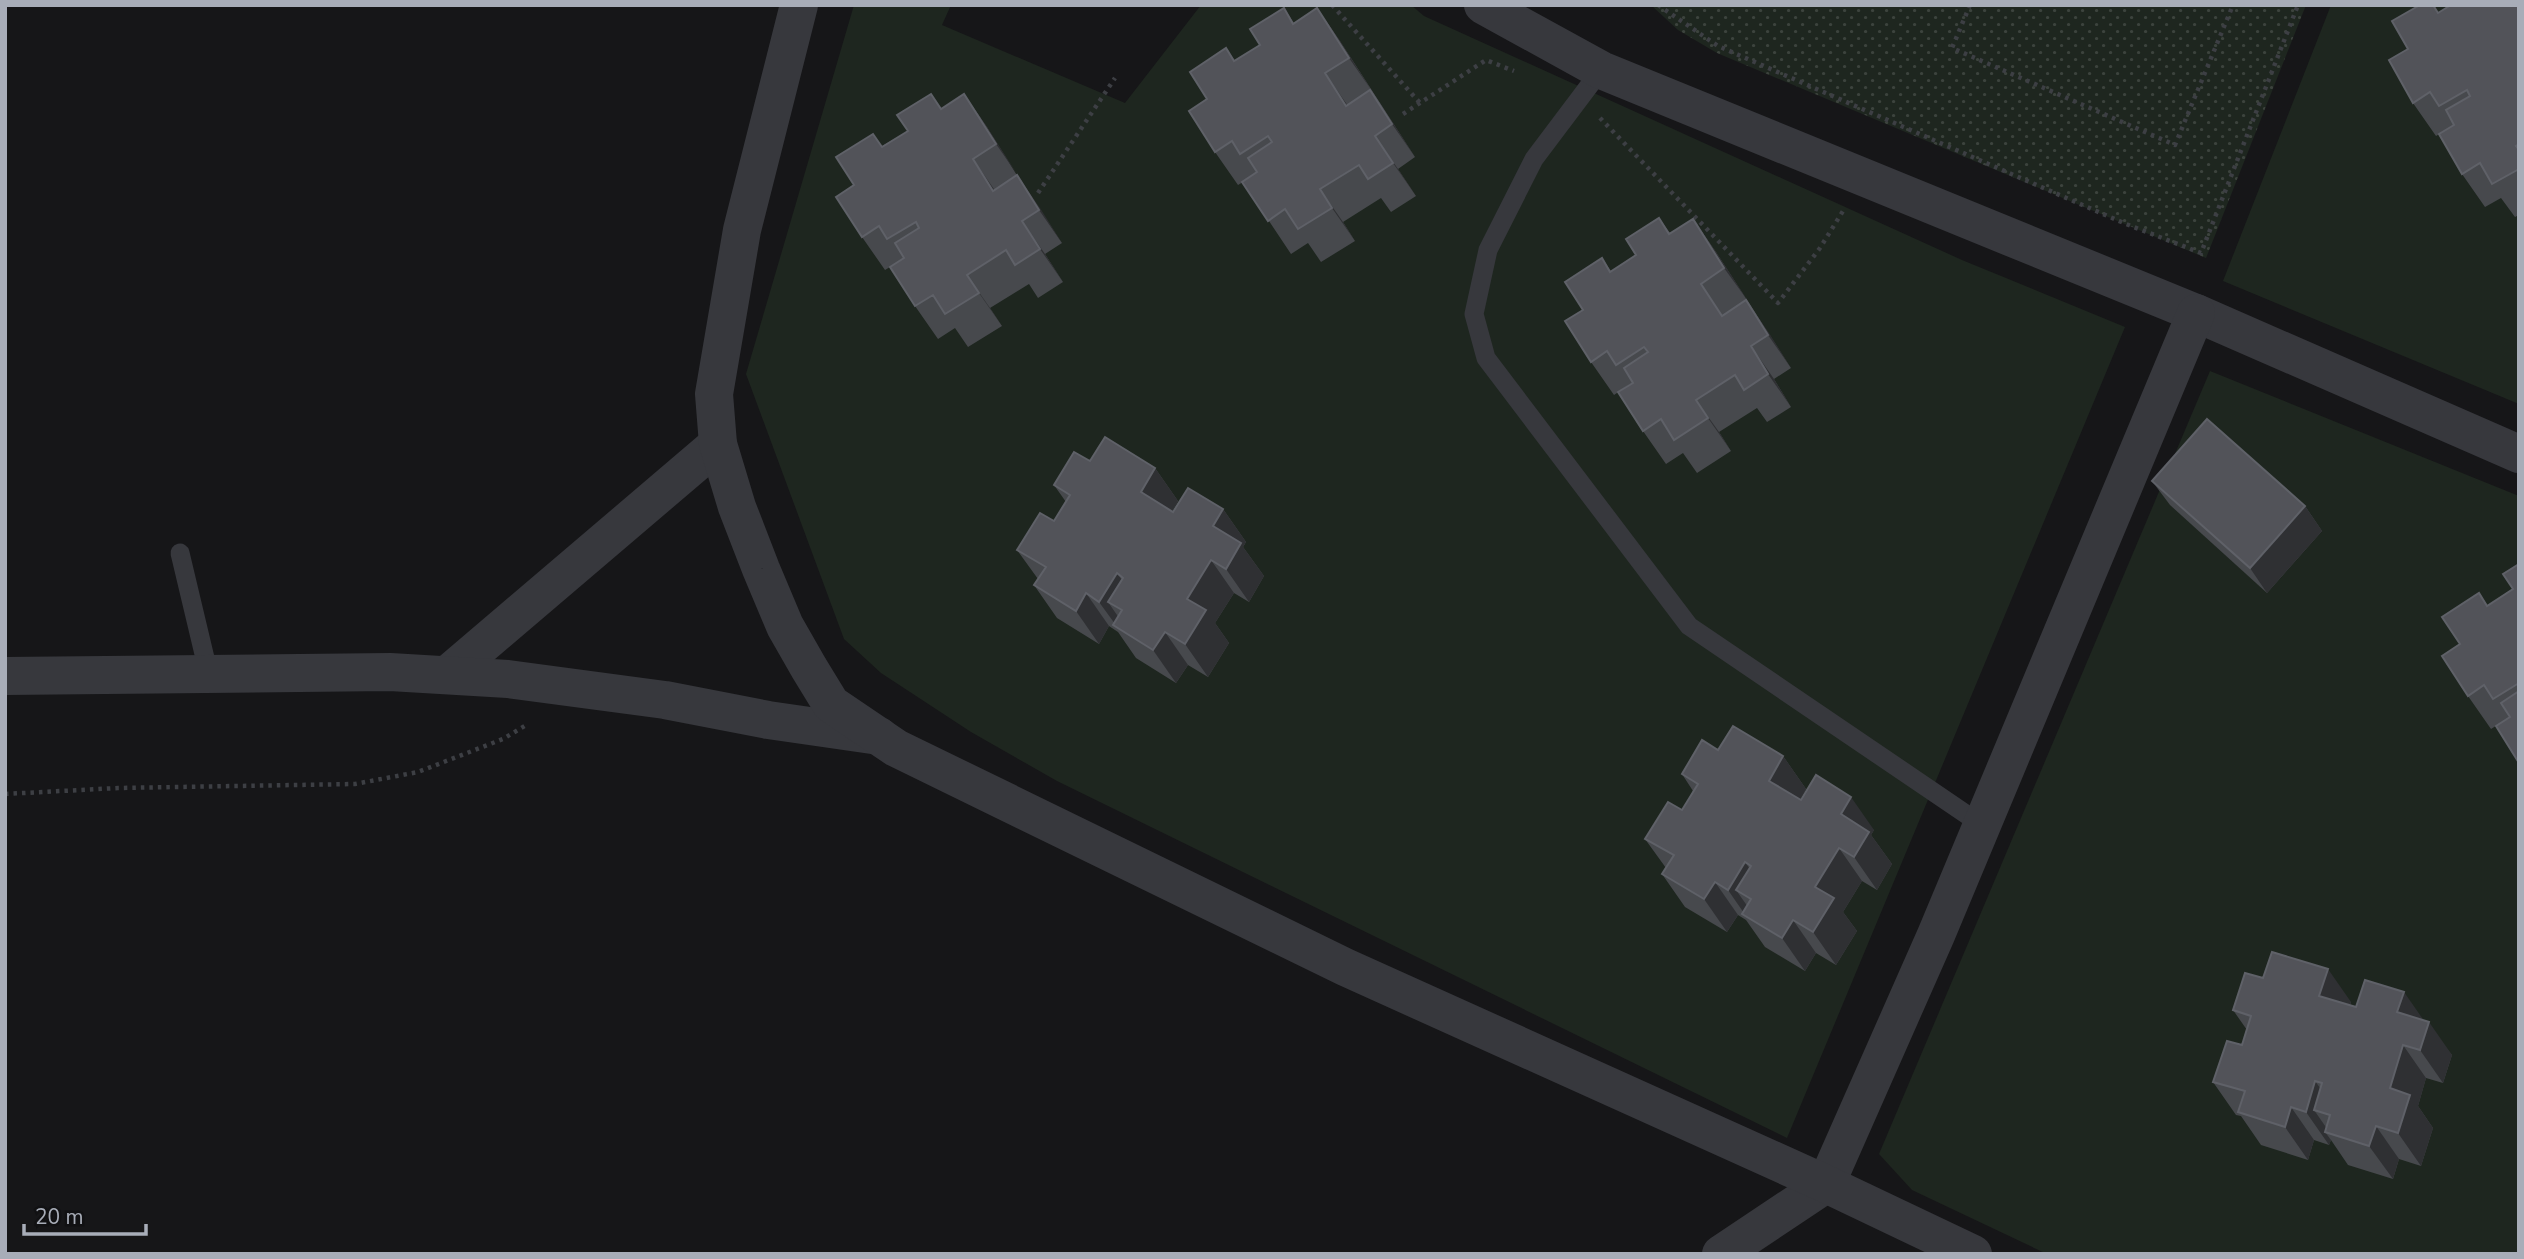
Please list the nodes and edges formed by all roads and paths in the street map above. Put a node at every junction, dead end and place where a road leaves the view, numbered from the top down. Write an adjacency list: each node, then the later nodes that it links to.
1 (799, 5): 16 (street)
2 (1332, 5): 11 (path)
3 (1483, 5): 10 (street)
4 (1658, 5): 7 (path)
5 (1970, 5): 6 (path)
6 (2233, 5)
7 (2298, 5)
8 (1521, 74): 11 (path)
9 (1115, 78): 14 (path)
10 (1591, 84): 13 (street); 13 (path); 25 (lane)
11 (1420, 103): 12 (path)
12 (1404, 114)
13 (1864, 177): 15 (street)
14 (1038, 193)
15 (2196, 313): 17 (street); 25 (street)
16 (718, 444): 21 (street); 23 (street)
17 (2519, 454)
18 (180, 553): 19 (lane)
19 (209, 675): 20 (street); 21 (street)
20 (5, 676)
21 (447, 676): 22 (street)
22 (582, 690): 23 (street); 24 (path)
23 (879, 736): 26 (street)
24 (5, 794)
25 (1982, 825): 26 (street)
26 (1826, 1184): 27 (street); 28 (street)
27 (1721, 1254)
28 (1973, 1254)

